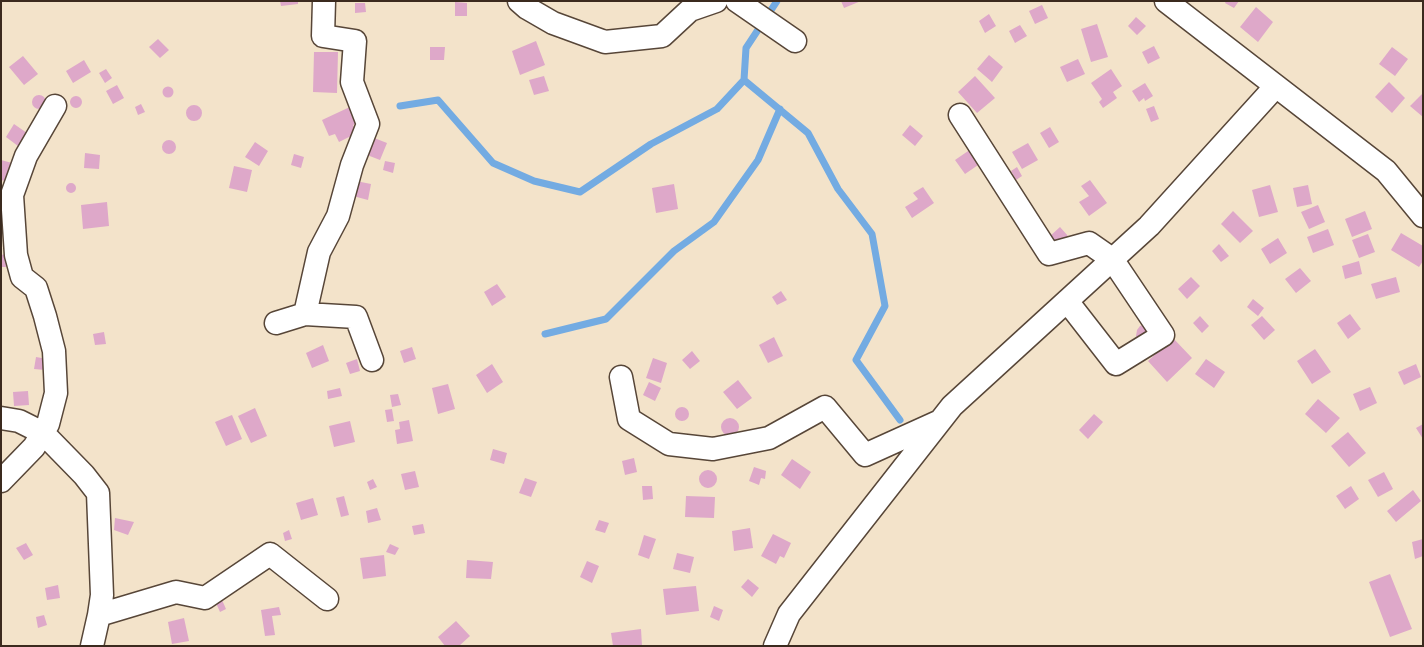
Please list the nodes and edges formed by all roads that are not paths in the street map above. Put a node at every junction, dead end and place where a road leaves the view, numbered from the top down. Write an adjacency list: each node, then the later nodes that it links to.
1 (324, 1): 14 (street)
2 (519, 1): 3 (street)
3 (716, 1)
4 (737, 1): 6 (street)
5 (1166, 1): 7 (street)
6 (795, 41)
7 (1276, 86): 11 (street); 12 (street)
8 (55, 106): 10 (street)
9 (960, 115): 12 (street)
10 (7, 193): 20 (street)
11 (1423, 216)
12 (1112, 260): 13 (street); 13 (street)
13 (1067, 302): 19 (street)
14 (305, 314): 15 (street); 16 (street)
15 (276, 323)
16 (372, 360)
17 (621, 378): 19 (street)
18 (1, 418): 20 (street)
19 (941, 421): 25 (street)
20 (43, 433): 21 (street); 23 (street)
21 (1, 481)
22 (327, 599): 23 (street)
23 (99, 615): 24 (street)
24 (92, 646)
25 (775, 646)

